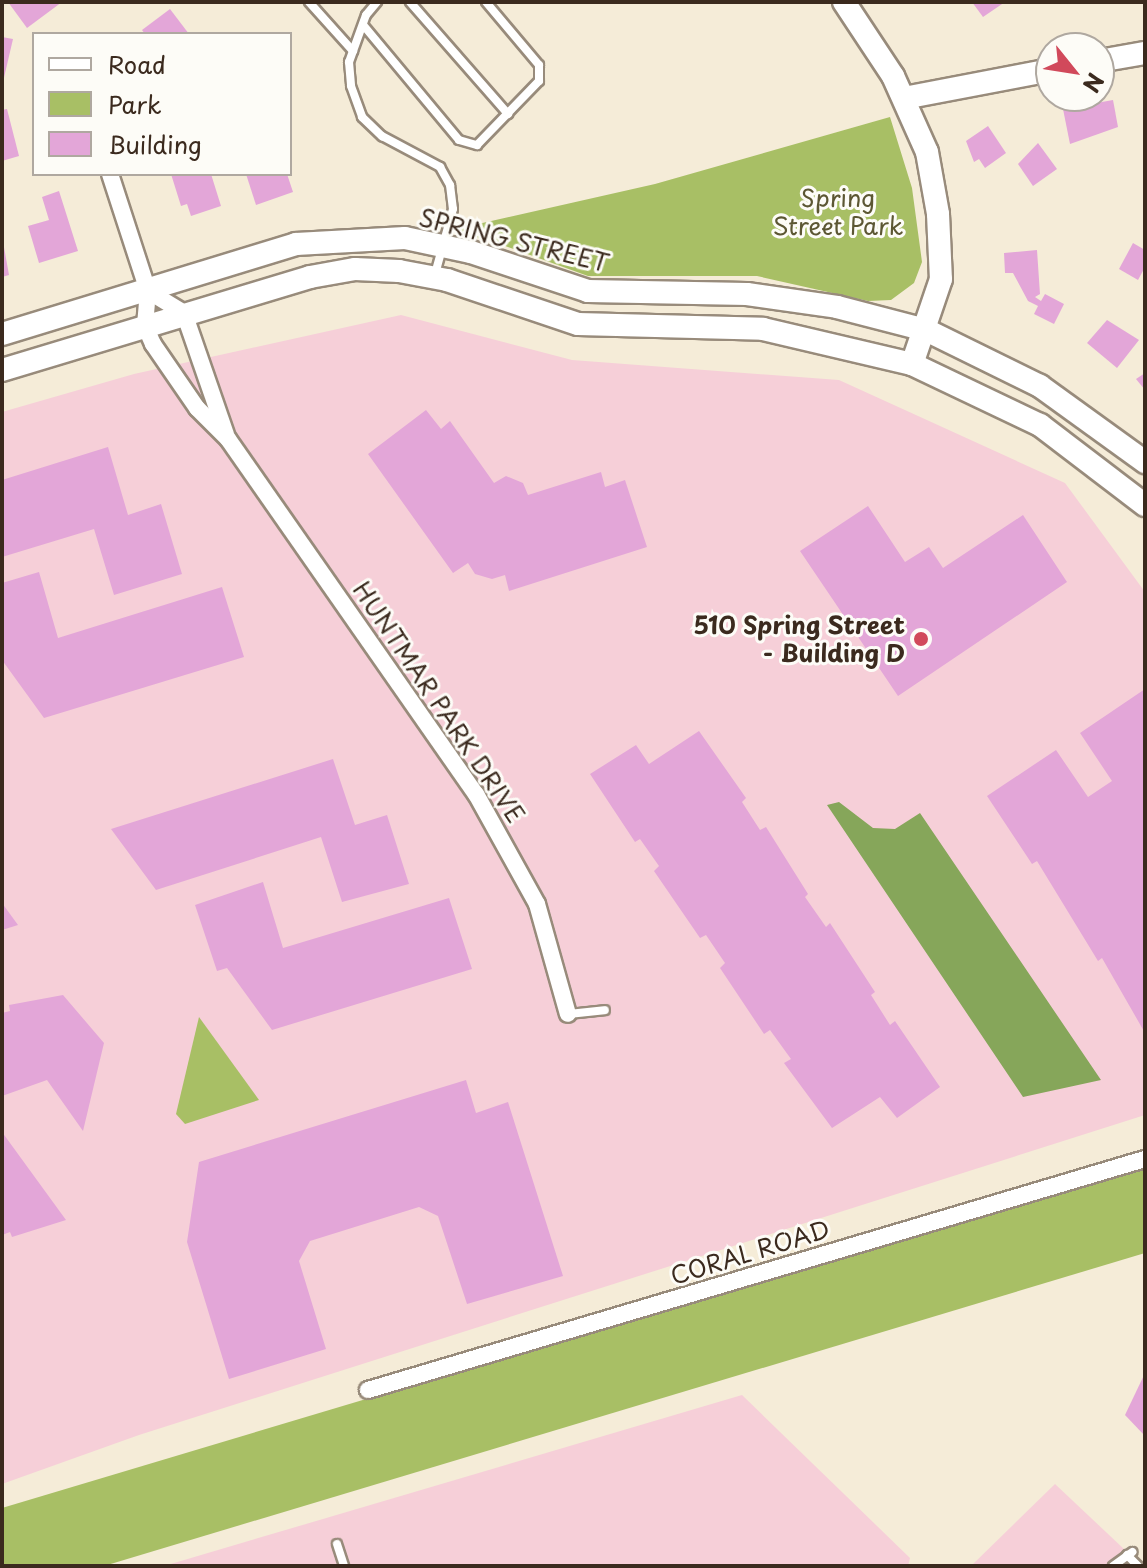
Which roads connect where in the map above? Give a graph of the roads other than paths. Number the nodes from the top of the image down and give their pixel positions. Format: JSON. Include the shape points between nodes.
{"nodes":[{"id":1,"x":309,"y":2,"type":"edge"},
{"id":2,"x":361,"y":2,"type":"edge"},
{"id":3,"x":377,"y":2,"type":"edge"},
{"id":4,"x":410,"y":2,"type":"edge"},
{"id":5,"x":486,"y":2,"type":"edge"},
{"id":6,"x":844,"y":2,"type":"edge"},
{"id":7,"x":368,"y":10,"type":"junction"},
{"id":8,"x":364,"y":26,"type":"junction"},
{"id":9,"x":353,"y":51,"type":"junction"},
{"id":10,"x":1145,"y":53,"type":"edge"},
{"id":11,"x":1115,"y":58,"type":"edge"},
{"id":12,"x":1035,"y":73,"type":"edge"},
{"id":13,"x":904,"y":98,"type":"junction"},
{"id":14,"x":508,"y":114,"type":"junction"},
{"id":15,"x":111,"y":176,"type":"edge"},
{"id":16,"x":443,"y":244,"type":"junction"},
{"id":17,"x":434,"y":278,"type":"junction"},
{"id":18,"x":148,"y":291,"type":"junction"},
{"id":19,"x":184,"y":313,"type":"junction"},
{"id":20,"x":145,"y":326,"type":"junction"},
{"id":21,"x":926,"y":330,"type":"junction"},
{"id":22,"x":2,"y":334,"type":"edge"},
{"id":23,"x":912,"y":364,"type":"junction"},
{"id":24,"x":2,"y":370,"type":"edge"},
{"id":25,"x":228,"y":439,"type":"junction"},
{"id":26,"x":1145,"y":462,"type":"edge"},
{"id":27,"x":1145,"y":505,"type":"edge"},
{"id":28,"x":605,"y":1010,"type":"dead end"},
{"id":29,"x":568,"y":1014,"type":"joint"},
{"id":30,"x":1145,"y":1159,"type":"edge"},
{"id":31,"x":368,"y":1390,"type":"dead end"},
{"id":32,"x":337,"y":1544,"type":"dead end"},
{"id":33,"x":344,"y":1566,"type":"edge"},
{"id":34,"x":1113,"y":1566,"type":"edge"},
{"id":35,"x":1138,"y":1566,"type":"edge"}],
"edges":[{"from":1,"to":9,"type":"lane"},
{"from":2,"to":7,"type":"lane"},
{"from":3,"to":7,"type":"lane"},
{"from":4,"to":14,"type":"lane"},
{"from":5,"to":14,"type":"lane","via":[[539,65],[539,81]]},
{"from":6,"to":13,"type":"main road"},
{"from":7,"to":8,"type":"lane"},
{"from":8,"to":9,"type":"lane"},
{"from":8,"to":14,"type":"lane","via":[[459,140],[477,145]]},
{"from":9,"to":16,"type":"lane","via":[[351,86],[362,117],[382,136],[440,167],[450,185],[453,209]]},
{"from":10,"to":11,"type":"main road"},
{"from":12,"to":13,"type":"main road"},
{"from":13,"to":21,"type":"main road","via":[[920,128],[938,214],[941,279]]},
{"from":15,"to":18,"type":"street"},
{"from":16,"to":17,"type":"lane"},
{"from":16,"to":18,"type":"main road","name":"SPRING STREET","via":[[370,237],[296,244]]},
{"from":16,"to":21,"type":"main road","name":"SPRING STREET","via":[[588,291],[759,295],[837,307]]},
{"from":17,"to":19,"type":"main road","via":[[355,269],[260,289]]},
{"from":17,"to":23,"type":"main road","via":[[578,324],[763,329]]},
{"from":18,"to":19,"type":"street"},
{"from":18,"to":20,"type":"street"},
{"from":18,"to":22,"type":"main road","name":"SPRING STREET"},
{"from":19,"to":20,"type":"main road"},
{"from":19,"to":25,"type":"street","name":"HUNTMAR PARK DRIVE"},
{"from":20,"to":24,"type":"main road"},
{"from":20,"to":25,"type":"street","name":"HUNTMAR PARK DRIVE","via":[[197,408]]},
{"from":21,"to":23,"type":"main road"},
{"from":21,"to":26,"type":"main road","name":"SPRING STREET","via":[[1040,386]]},
{"from":23,"to":27,"type":"main road","via":[[1040,425]]},
{"from":25,"to":29,"type":"street","name":"HUNTMAR PARK DRIVE","via":[[476,794],[519,866],[537,904]]},
{"from":28,"to":29,"type":"lane"},
{"from":30,"to":31,"type":"street","name":"CORAL ROAD"},
{"from":32,"to":33,"type":"lane"},
{"from":34,"to":35,"type":"lane","via":[[1130,1554]]}]}
